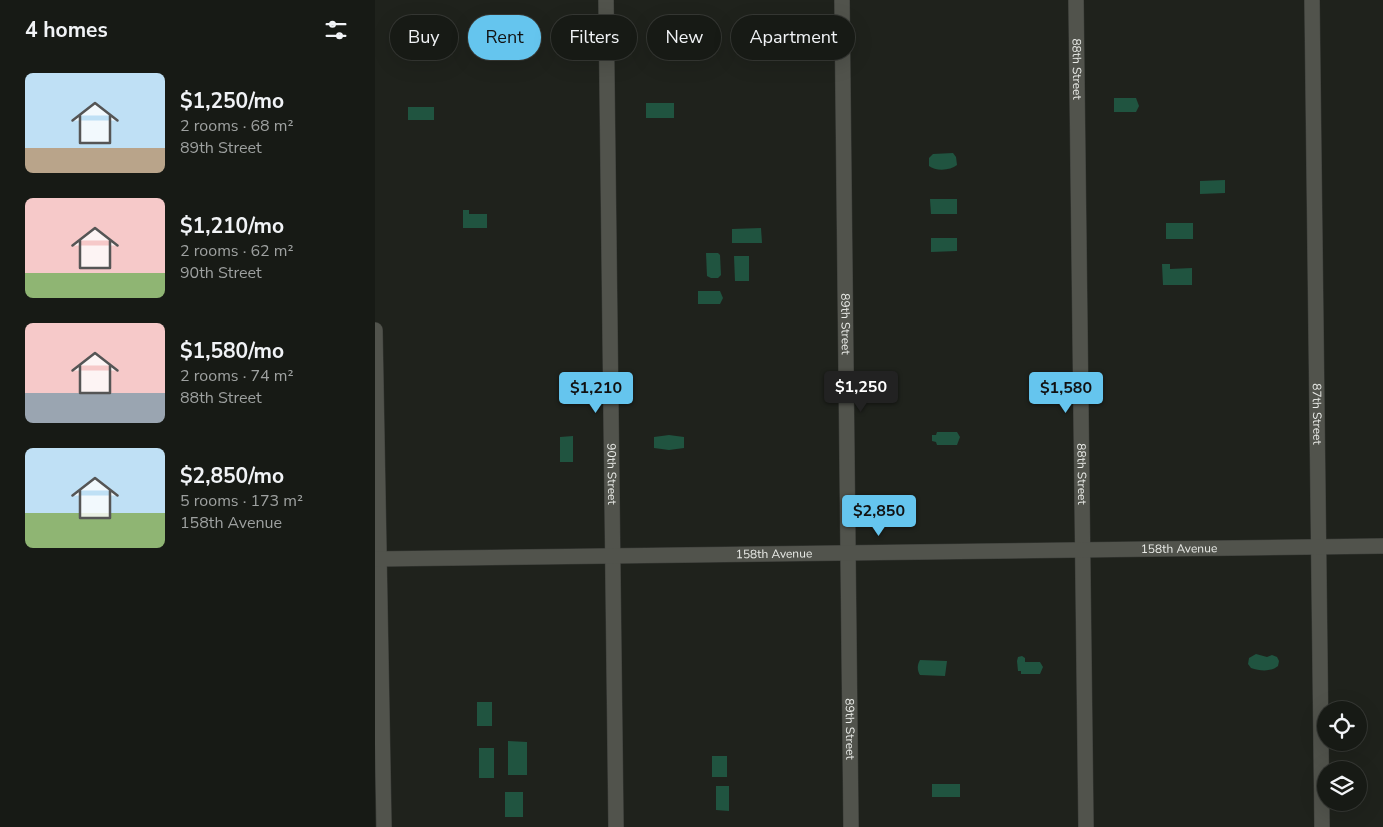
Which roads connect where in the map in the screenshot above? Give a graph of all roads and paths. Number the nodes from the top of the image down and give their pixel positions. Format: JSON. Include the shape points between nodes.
{"nodes":[{"id":1,"x":606,"y":0,"type":"edge"},
{"id":2,"x":842,"y":0,"type":"edge"},
{"id":3,"x":1076,"y":0,"type":"edge"},
{"id":4,"x":1312,"y":0,"type":"edge"},
{"id":5,"x":375,"y":330,"type":"edge"},
{"id":6,"x":1318,"y":546,"type":"junction"},
{"id":7,"x":1383,"y":546,"type":"edge"},
{"id":8,"x":1082,"y":550,"type":"junction"},
{"id":9,"x":847,"y":552,"type":"junction"},
{"id":10,"x":612,"y":555,"type":"junction"},
{"id":11,"x":376,"y":559,"type":"edge"},
{"id":12,"x":384,"y":827,"type":"edge"},
{"id":13,"x":616,"y":827,"type":"edge"},
{"id":14,"x":851,"y":827,"type":"edge"},
{"id":15,"x":1086,"y":827,"type":"edge"},
{"id":16,"x":1321,"y":827,"type":"edge"}],
"edges":[{"from":1,"to":10,"type":"street","name":"90th Street"},
{"from":2,"to":9,"type":"street","name":"89th Street"},
{"from":3,"to":8,"type":"street","name":"88th Street"},
{"from":4,"to":6,"type":"street","name":"87th Street"},
{"from":5,"to":11,"type":"street"},
{"from":6,"to":7,"type":"street","name":"158th Avenue"},
{"from":6,"to":8,"type":"street","name":"158th Avenue"},
{"from":6,"to":16,"type":"street","name":"87th Street"},
{"from":8,"to":9,"type":"street","name":"158th Avenue"},
{"from":8,"to":15,"type":"street","name":"88th Street"},
{"from":9,"to":10,"type":"street","name":"158th Avenue"},
{"from":9,"to":14,"type":"street","name":"89th Street"},
{"from":10,"to":11,"type":"street","name":"158th Avenue"},
{"from":10,"to":13,"type":"street","name":"90th Street"},
{"from":11,"to":12,"type":"street","via":[[381,603]]}]}
